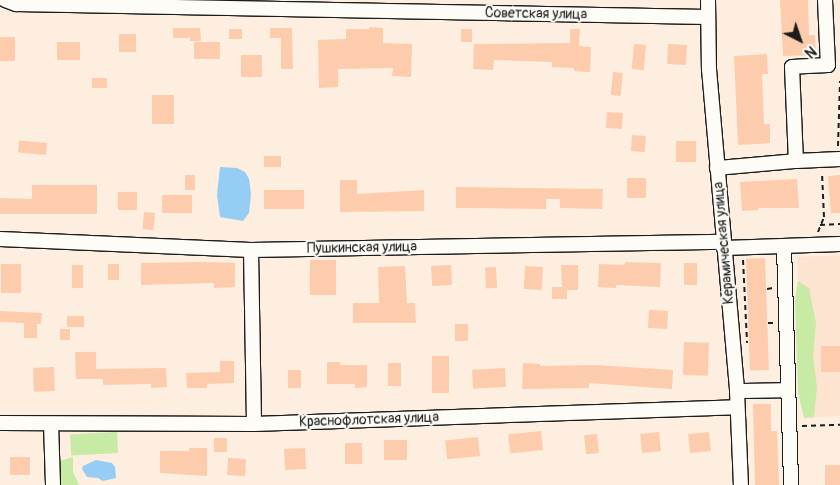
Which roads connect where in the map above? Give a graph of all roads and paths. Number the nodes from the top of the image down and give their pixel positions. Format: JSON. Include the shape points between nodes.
{"nodes":[{"id":1,"x":5,"y":0,"type":"edge"},
{"id":2,"x":708,"y":0,"type":"edge"},
{"id":3,"x":825,"y":0,"type":"edge"},
{"id":4,"x":708,"y":17,"type":"junction"},
{"id":5,"x":840,"y":81,"type":"edge"},
{"id":6,"x":822,"y":159,"type":"junction"},
{"id":7,"x":839,"y":159,"type":"edge"},
{"id":8,"x":796,"y":160,"type":"junction"},
{"id":9,"x":717,"y":168,"type":"junction"},
{"id":10,"x":840,"y":224,"type":"edge"},
{"id":11,"x":820,"y":225,"type":"junction"},
{"id":12,"x":0,"y":239,"type":"edge"},
{"id":13,"x":840,"y":244,"type":"edge"},
{"id":14,"x":724,"y":245,"type":"junction"},
{"id":15,"x":784,"y":246,"type":"junction"},
{"id":16,"x":813,"y":246,"type":"junction"},
{"id":17,"x":251,"y":250,"type":"junction"},
{"id":18,"x":788,"y":390,"type":"junction"},
{"id":19,"x":737,"y":391,"type":"junction"},
{"id":20,"x":737,"y":407,"type":"junction"},
{"id":21,"x":0,"y":423,"type":"edge"},
{"id":22,"x":51,"y":424,"type":"junction"},
{"id":23,"x":254,"y":424,"type":"junction"},
{"id":24,"x":840,"y":425,"type":"edge"},
{"id":25,"x":790,"y":426,"type":"junction"},
{"id":26,"x":53,"y":485,"type":"edge"},
{"id":27,"x":741,"y":485,"type":"edge"},
{"id":28,"x":792,"y":485,"type":"edge"}],
"edges":[{"from":1,"to":4,"type":"street","name":"Советская улица","via":[[16,4]]},
{"from":2,"to":4,"type":"street","name":"Керамическая улица"},
{"from":3,"to":8,"type":"street","via":[[828,65],[792,67]]},
{"from":4,"to":9,"type":"street","name":"Керамическая улица"},
{"from":5,"to":7,"type":"path"},
{"from":6,"to":7,"type":"street"},
{"from":6,"to":8,"type":"street"},
{"from":6,"to":11,"type":"path","via":[[824,217]]},
{"from":8,"to":9,"type":"street"},
{"from":9,"to":14,"type":"street","name":"Керамическая улица"},
{"from":10,"to":11,"type":"path"},
{"from":11,"to":16,"type":"path"},
{"from":12,"to":17,"type":"street","name":"Пушкинская улица"},
{"from":13,"to":16,"type":"street","name":"Пушкинская улица"},
{"from":14,"to":15,"type":"street","name":"Пушкинская улица"},
{"from":14,"to":17,"type":"street","name":"Пушкинская улица"},
{"from":14,"to":19,"type":"street","name":"Керамическая улица"},
{"from":15,"to":16,"type":"street","name":"Пушкинская улица"},
{"from":15,"to":18,"type":"street"},
{"from":17,"to":23,"type":"street"},
{"from":18,"to":19,"type":"street"},
{"from":18,"to":25,"type":"street"},
{"from":19,"to":20,"type":"street","name":"Керамическая улица"},
{"from":20,"to":23,"type":"street","name":"Краснофлотская улица"},
{"from":20,"to":27,"type":"street","name":"Керамическая улица"},
{"from":21,"to":22,"type":"street","name":"Краснофлотская улица"},
{"from":22,"to":23,"type":"street","name":"Краснофлотская улица"},
{"from":22,"to":26,"type":"street"},
{"from":24,"to":25,"type":"path"},
{"from":25,"to":28,"type":"street"}]}
